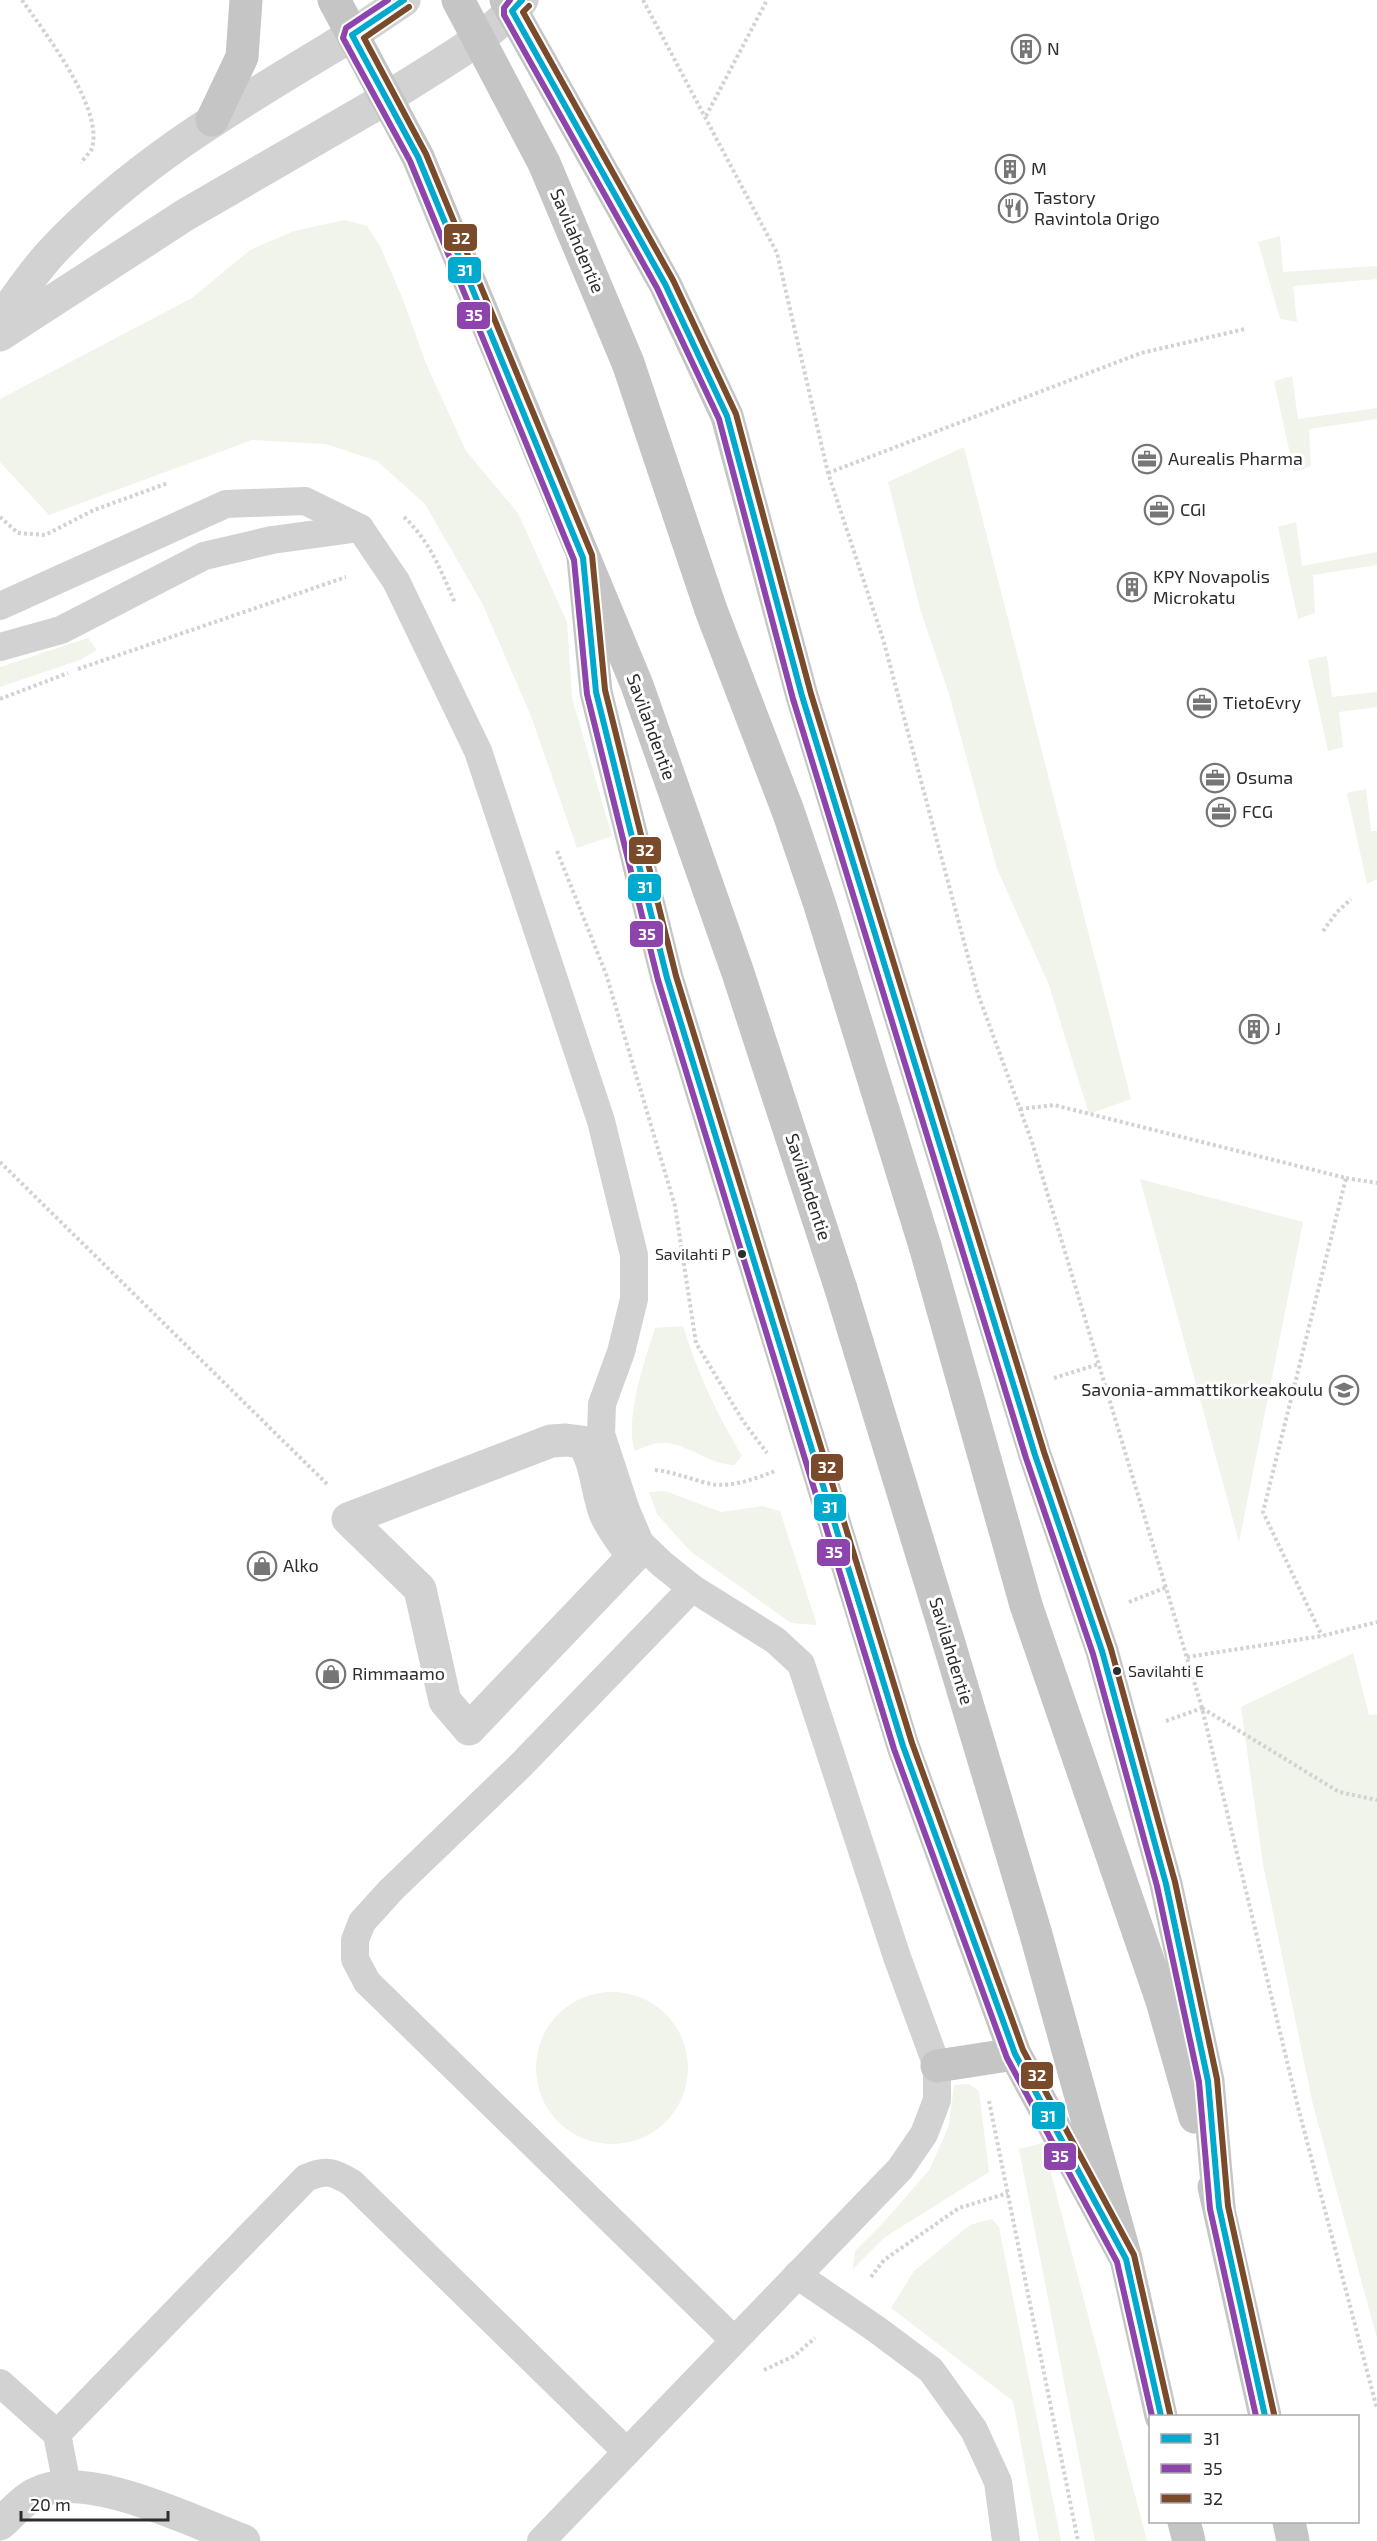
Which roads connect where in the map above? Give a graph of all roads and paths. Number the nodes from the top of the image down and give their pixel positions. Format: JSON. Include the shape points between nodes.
{"nodes":[{"id":1,"x":22,"y":0,"type":"edge"},
{"id":2,"x":246,"y":0,"type":"edge"},
{"id":3,"x":334,"y":0,"type":"edge"},
{"id":4,"x":404,"y":0,"type":"edge"},
{"id":5,"x":458,"y":0,"type":"edge"},
{"id":6,"x":644,"y":0,"type":"edge"},
{"id":7,"x":767,"y":0,"type":"edge"},
{"id":8,"x":513,"y":4,"type":"edge"},
{"id":9,"x":352,"y":35,"type":"junction"},
{"id":10,"x":476,"y":38,"type":"junction"},
{"id":11,"x":387,"y":98,"type":"junction"},
{"id":12,"x":706,"y":116,"type":"junction"},
{"id":13,"x":212,"y":120,"type":"junction"},
{"id":14,"x":79,"y":166,"type":"dead end"},
{"id":15,"x":0,"y":320,"type":"edge"},
{"id":16,"x":1245,"y":329,"type":"dead end"},
{"id":17,"x":0,"y":335,"type":"edge"},
{"id":18,"x":828,"y":473,"type":"junction"},
{"id":19,"x":360,"y":528,"type":"junction"},
{"id":20,"x":434,"y":553,"type":"dead end"},
{"id":21,"x":583,"y":558,"type":"junction"},
{"id":22,"x":384,"y":564,"type":"junction"},
{"id":23,"x":0,"y":606,"type":"edge"},
{"id":24,"x":0,"y":647,"type":"edge"},
{"id":25,"x":0,"y":699,"type":"edge"},
{"id":26,"x":555,"y":845,"type":"dead end"},
{"id":27,"x":1351,"y":899,"type":"dead end"},
{"id":28,"x":1323,"y":931,"type":"dead end"},
{"id":29,"x":1020,"y":1109,"type":"junction"},
{"id":30,"x":0,"y":1162,"type":"edge"},
{"id":31,"x":1346,"y":1178,"type":"junction"},
{"id":32,"x":1377,"y":1183,"type":"edge"},
{"id":33,"x":615,"y":1480,"type":"junction"},
{"id":34,"x":358,"y":1515,"type":"junction"},
{"id":35,"x":1167,"y":1587,"type":"junction"},
{"id":36,"x":692,"y":1588,"type":"junction"},
{"id":37,"x":1128,"y":1602,"type":"dead end"},
{"id":38,"x":1377,"y":1622,"type":"edge"},
{"id":39,"x":1322,"y":1636,"type":"junction"},
{"id":40,"x":1187,"y":1657,"type":"junction"},
{"id":41,"x":1202,"y":1708,"type":"junction"},
{"id":42,"x":1160,"y":1723,"type":"dead end"},
{"id":43,"x":1377,"y":1800,"type":"edge"},
{"id":44,"x":1015,"y":2054,"type":"junction"},
{"id":45,"x":937,"y":2066,"type":"junction"},
{"id":46,"x":991,"y":2109,"type":"dead end"},
{"id":47,"x":1008,"y":2193,"type":"junction"},
{"id":48,"x":1219,"y":2207,"type":"junction"},
{"id":49,"x":1126,"y":2259,"type":"junction"},
{"id":50,"x":797,"y":2275,"type":"junction"},
{"id":51,"x":844,"y":2308,"type":"junction"},
{"id":52,"x":734,"y":2340,"type":"junction"},
{"id":53,"x":759,"y":2372,"type":"dead end"},
{"id":54,"x":0,"y":2383,"type":"edge"},
{"id":55,"x":1377,"y":2409,"type":"edge"},
{"id":56,"x":1161,"y":2415,"type":"edge"},
{"id":57,"x":1265,"y":2415,"type":"edge"},
{"id":58,"x":57,"y":2434,"type":"junction"},
{"id":59,"x":627,"y":2452,"type":"junction"},
{"id":60,"x":66,"y":2485,"type":"junction"},
{"id":61,"x":1184,"y":2523,"type":"edge"},
{"id":62,"x":1289,"y":2523,"type":"edge"},
{"id":63,"x":0,"y":2524,"type":"edge"},
{"id":64,"x":244,"y":2541,"type":"edge"},
{"id":65,"x":542,"y":2541,"type":"edge"},
{"id":66,"x":1006,"y":2541,"type":"edge"},
{"id":67,"x":1078,"y":2541,"type":"edge"},
{"id":68,"x":1189,"y":2541,"type":"edge"},
{"id":69,"x":1293,"y":2541,"type":"edge"}],
"edges":[{"from":1,"to":14,"type":"path","via":[[82,91],[91,118],[92,147]]},
{"from":2,"to":13,"type":"main road","via":[[242,57]]},
{"from":3,"to":9,"type":"main road","name":"Savilahdentie"},
{"from":4,"to":9,"type":"street"},
{"from":5,"to":10,"type":"main road","name":"Savilahdentie"},
{"from":6,"to":12,"type":"path"},
{"from":7,"to":12,"type":"path"},
{"from":8,"to":10,"type":"street"},
{"from":8,"to":48,"type":"main road","via":[[665,284],[727,416],[802,696],[1035,1455],[1102,1651],[1166,1884],[1208,2081]]},
{"from":9,"to":11,"type":"main road","name":"Savilahdentie"},
{"from":9,"to":13,"type":"street"},
{"from":10,"to":11,"type":"street"},
{"from":10,"to":48,"type":"main road","name":"Savilahdentie","bridge":true,"via":[[544,163],[628,363],[711,610],[806,861],[925,1246],[1026,1605],[1162,2001]]},
{"from":11,"to":17,"type":"street","via":[[185,215]]},
{"from":11,"to":21,"type":"main road","name":"Savilahdentie","via":[[417,157]]},
{"from":12,"to":18,"type":"path","via":[[777,253]]},
{"from":13,"to":15,"type":"street","via":[[124,185],[50,255]]},
{"from":16,"to":18,"type":"path","via":[[1141,353]]},
{"from":18,"to":29,"type":"path","via":[[883,639],[978,994]]},
{"from":19,"to":22,"type":"lane"},
{"from":19,"to":23,"type":"lane","via":[[305,501],[226,504]]},
{"from":19,"to":24,"type":"lane","via":[[272,540],[204,556],[61,630]]},
{"from":20,"to":22,"type":"path"},
{"from":21,"to":44,"type":"main road","via":[[596,692],[667,978],[903,1746]]},
{"from":21,"to":49,"type":"main road","name":"Savilahdentie","bridge":true,"via":[[637,684],[738,973],[841,1288],[1035,1931]]},
{"from":22,"to":25,"type":"path"},
{"from":22,"to":33,"type":"lane","via":[[396,581],[478,751],[602,1122],[634,1255],[634,1299],[621,1352],[602,1404],[601,1434]]},
{"from":26,"to":33,"type":"path","via":[[606,974],[675,1206],[696,1343],[742,1421],[779,1469],[745,1483],[709,1484],[672,1472],[649,1470]]},
{"from":27,"to":28,"type":"path"},
{"from":29,"to":31,"type":"path","via":[[1054,1105]]},
{"from":29,"to":35,"type":"path"},
{"from":30,"to":34,"type":"path"},
{"from":31,"to":32,"type":"path"},
{"from":31,"to":39,"type":"path","via":[[1263,1512]]},
{"from":33,"to":36,"type":"lane","via":[[640,1543]]},
{"from":34,"to":34,"type":"street","via":[[348,1519],[420,1589],[445,1701],[470,1729],[633,1557],[606,1515],[592,1455],[582,1442],[551,1441]]},
{"from":35,"to":37,"type":"path"},
{"from":35,"to":40,"type":"path"},
{"from":36,"to":45,"type":"lane","via":[[775,1640],[801,1664]]},
{"from":36,"to":52,"type":"lane","via":[[520,1766],[376,1906],[362,1922],[355,1940],[356,1959],[367,1982]]},
{"from":38,"to":39,"type":"path"},
{"from":39,"to":40,"type":"path"},
{"from":40,"to":41,"type":"path"},
{"from":41,"to":42,"type":"path"},
{"from":41,"to":43,"type":"path","via":[[1339,1791]]},
{"from":41,"to":55,"type":"path","via":[[1298,2107]]},
{"from":44,"to":45,"type":"main road"},
{"from":44,"to":49,"type":"main road"},
{"from":45,"to":50,"type":"lane","via":[[937,2100],[924,2134],[900,2169]]},
{"from":46,"to":47,"type":"path"},
{"from":47,"to":51,"type":"path","via":[[959,2208],[917,2236],[884,2260]]},
{"from":47,"to":67,"type":"path"},
{"from":48,"to":57,"type":"main road","name":"Savilahdentie"},
{"from":49,"to":56,"type":"main road","name":"Savilahdentie"},
{"from":50,"to":51,"type":"lane"},
{"from":50,"to":52,"type":"lane"},
{"from":51,"to":53,"type":"path","via":[[794,2356]]},
{"from":51,"to":66,"type":"lane","via":[[931,2370],[974,2430],[998,2482]]},
{"from":52,"to":59,"type":"lane"},
{"from":54,"to":58,"type":"lane"},
{"from":58,"to":59,"type":"lane","via":[[306,2178],[322,2171],[336,2173],[352,2183]]},
{"from":58,"to":60,"type":"lane"},
{"from":59,"to":65,"type":"lane"},
{"from":60,"to":63,"type":"street","via":[[35,2494]]},
{"from":60,"to":64,"type":"street","via":[[92,2487],[128,2498]]},
{"from":61,"to":68,"type":"main road"},
{"from":62,"to":69,"type":"main road"}]}
